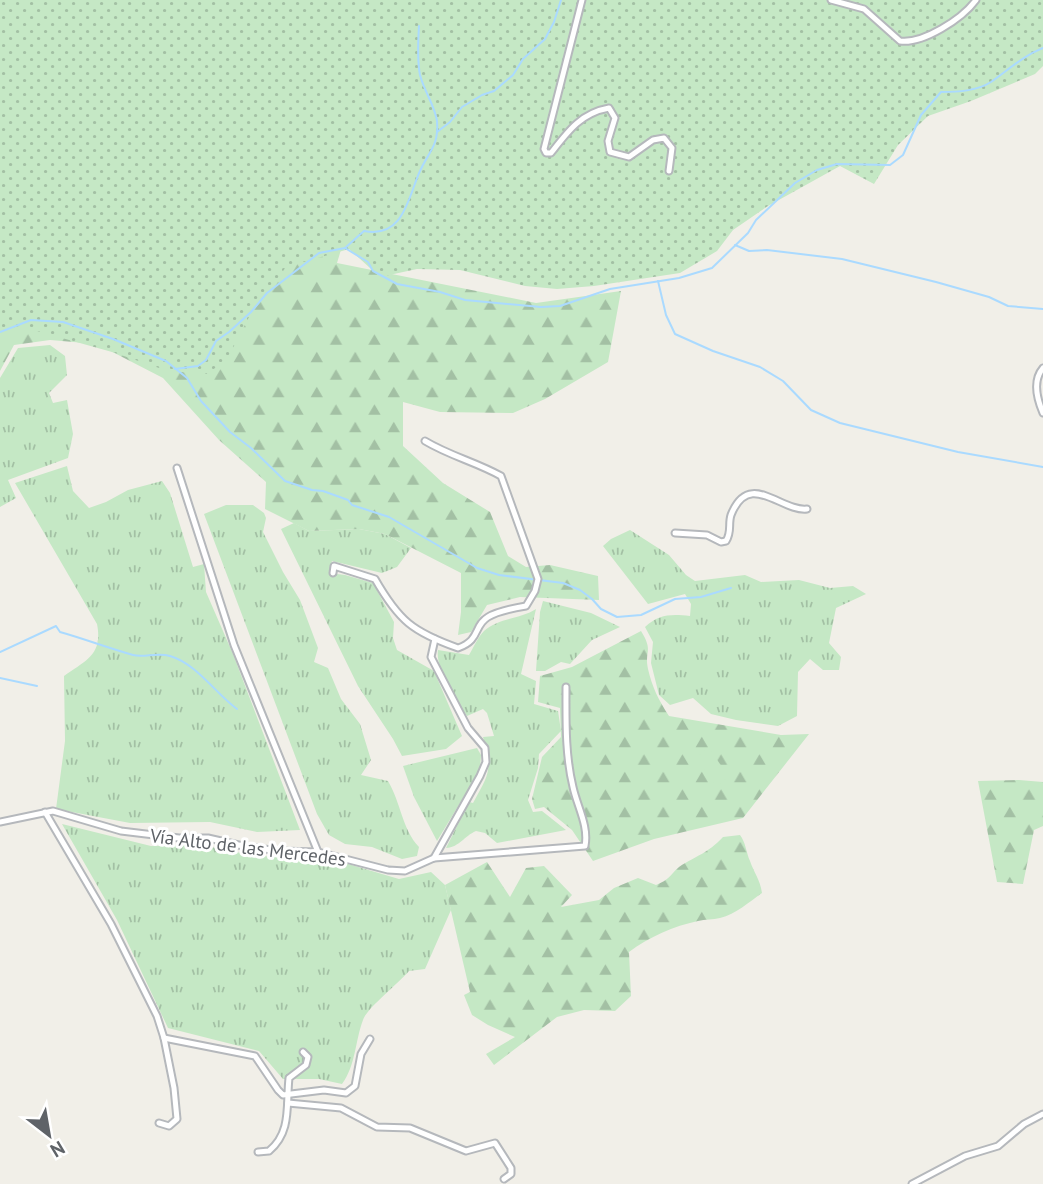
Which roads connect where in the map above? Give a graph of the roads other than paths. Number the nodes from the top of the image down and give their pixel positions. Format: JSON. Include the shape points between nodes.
{"nodes":[{"id":1,"x":582,"y":0,"type":"edge"},
{"id":2,"x":831,"y":0,"type":"edge"},
{"id":3,"x":976,"y":0,"type":"edge"},
{"id":4,"x":669,"y":171,"type":"dead end"},
{"id":5,"x":1043,"y":368,"type":"edge"},
{"id":6,"x":1043,"y":413,"type":"edge"},
{"id":7,"x":425,"y":441,"type":"dead end"},
{"id":8,"x":177,"y":468,"type":"dead end"},
{"id":9,"x":807,"y":509,"type":"dead end"},
{"id":10,"x":675,"y":533,"type":"dead end"},
{"id":11,"x":333,"y":573,"type":"dead end"},
{"id":12,"x":435,"y":639,"type":"junction"},
{"id":13,"x":566,"y":687,"type":"dead end"},
{"id":14,"x":45,"y":812,"type":"junction"},
{"id":15,"x":0,"y":822,"type":"edge"},
{"id":16,"x":318,"y":852,"type":"junction"},
{"id":17,"x":434,"y":858,"type":"junction"},
{"id":18,"x":164,"y":1038,"type":"junction"},
{"id":19,"x":370,"y":1039,"type":"dead end"},
{"id":20,"x":303,"y":1052,"type":"dead end"},
{"id":21,"x":288,"y":1096,"type":"junction"},
{"id":22,"x":288,"y":1103,"type":"junction"},
{"id":23,"x":1043,"y":1114,"type":"edge"},
{"id":24,"x":159,"y":1123,"type":"dead end"},
{"id":25,"x":258,"y":1152,"type":"dead end"},
{"id":26,"x":504,"y":1180,"type":"dead end"},
{"id":27,"x":912,"y":1184,"type":"edge"}],
"edges":[{"from":1,"to":4,"type":"street","via":[[546,153],[551,153],[575,122],[609,108],[615,118],[608,141],[610,152],[629,157],[663,138],[672,148]]},
{"from":2,"to":3,"type":"street","via":[[863,9],[900,41],[908,42],[935,32]]},
{"from":5,"to":6,"type":"street","via":[[1037,390]]},
{"from":7,"to":12,"type":"street","via":[[501,476],[538,579],[526,606],[487,617],[468,645],[458,648]]},
{"from":8,"to":16,"type":"street","via":[[234,645]]},
{"from":9,"to":10,"type":"street","via":[[755,493],[743,498],[731,516],[726,541]]},
{"from":11,"to":12,"type":"street","via":[[334,566],[376,579],[394,611]]},
{"from":12,"to":17,"type":"street","via":[[431,657],[486,754],[485,767]]},
{"from":13,"to":17,"type":"street","name":"Vía Alto de las Mercedes","via":[[566,737],[572,786],[587,834],[585,846]]},
{"from":14,"to":15,"type":"street","name":"Vía Alto de las Mercedes"},
{"from":14,"to":16,"type":"street","name":"Vía Alto de las Mercedes","via":[[121,831]]},
{"from":14,"to":18,"type":"street","via":[[111,924],[154,1008]]},
{"from":16,"to":17,"type":"street","name":"Vía Alto de las Mercedes","via":[[388,870],[405,870]]},
{"from":18,"to":21,"type":"street","via":[[255,1056],[278,1090]]},
{"from":18,"to":24,"type":"street","via":[[177,1119],[169,1126]]},
{"from":19,"to":21,"type":"street","via":[[350,1092],[324,1090]]},
{"from":20,"to":21,"type":"street","via":[[308,1062],[289,1078]]},
{"from":21,"to":22,"type":"street"},
{"from":22,"to":25,"type":"street","via":[[282,1138],[269,1152]]},
{"from":22,"to":26,"type":"street","via":[[341,1108],[377,1127],[410,1128],[466,1151],[495,1143],[511,1168]]},
{"from":23,"to":27,"type":"street","via":[[998,1146],[965,1156]]}]}
